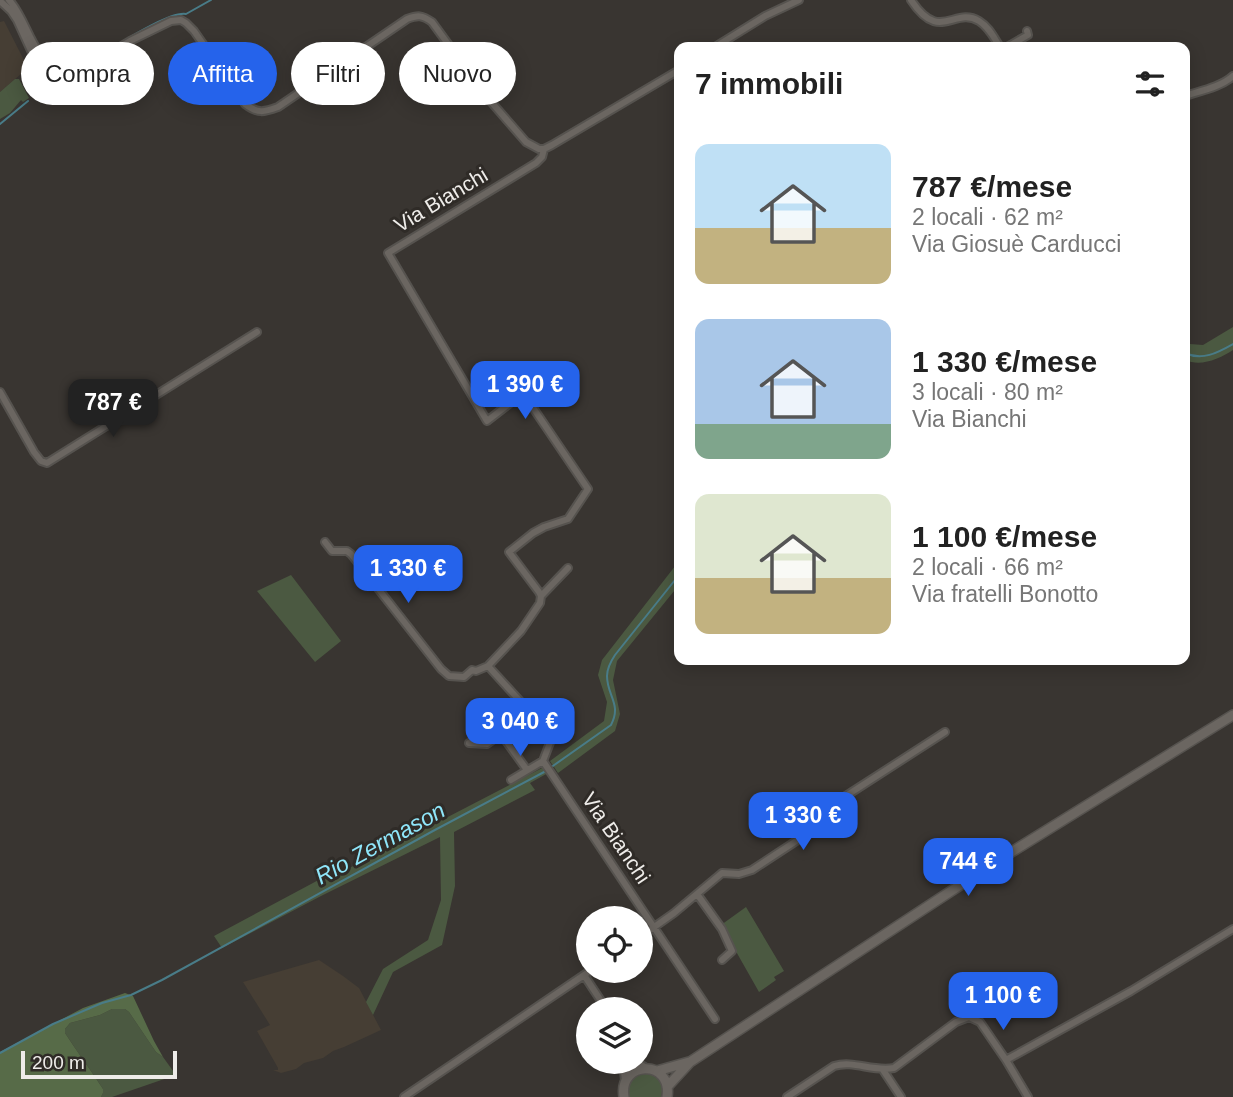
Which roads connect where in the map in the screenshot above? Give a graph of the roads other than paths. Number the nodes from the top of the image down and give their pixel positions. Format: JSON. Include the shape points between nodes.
{"nodes":[{"id":1,"x":9,"y":0,"type":"edge"},
{"id":2,"x":799,"y":0,"type":"edge"},
{"id":3,"x":911,"y":0,"type":"edge"},
{"id":4,"x":0,"y":1,"type":"edge"},
{"id":5,"x":1027,"y":31,"type":"dead end"},
{"id":6,"x":27,"y":42,"type":"edge"},
{"id":7,"x":33,"y":42,"type":"edge"},
{"id":8,"x":128,"y":42,"type":"edge"},
{"id":9,"x":723,"y":42,"type":"edge"},
{"id":10,"x":997,"y":42,"type":"edge"},
{"id":11,"x":1016,"y":42,"type":"edge"},
{"id":12,"x":674,"y":73,"type":"edge"},
{"id":13,"x":1233,"y":76,"type":"edge"},
{"id":14,"x":1190,"y":94,"type":"edge"},
{"id":15,"x":544,"y":149,"type":"junction"},
{"id":16,"x":257,"y":332,"type":"dead end"},
{"id":17,"x":0,"y":391,"type":"edge"},
{"id":18,"x":325,"y":542,"type":"dead end"},
{"id":19,"x":568,"y":568,"type":"dead end"},
{"id":20,"x":541,"y":596,"type":"junction"},
{"id":21,"x":488,"y":666,"type":"junction"},
{"id":22,"x":1233,"y":715,"type":"edge"},
{"id":23,"x":945,"y":732,"type":"dead end"},
{"id":24,"x":469,"y":743,"type":"dead end"},
{"id":25,"x":544,"y":763,"type":"junction"},
{"id":26,"x":527,"y":770,"type":"junction"},
{"id":27,"x":511,"y":780,"type":"dead end"},
{"id":28,"x":697,"y":894,"type":"junction"},
{"id":29,"x":655,"y":927,"type":"junction"},
{"id":30,"x":1233,"y":929,"type":"edge"},
{"id":31,"x":722,"y":960,"type":"dead end"},
{"id":32,"x":576,"y":980,"type":"edge"},
{"id":33,"x":715,"y":1019,"type":"dead end"},
{"id":34,"x":1006,"y":1060,"type":"junction"},
{"id":35,"x":690,"y":1062,"type":"junction"},
{"id":36,"x":653,"y":1070,"type":"edge"},
{"id":37,"x":883,"y":1070,"type":"junction"},
{"id":38,"x":657,"y":1071,"type":"junction"},
{"id":39,"x":624,"y":1074,"type":"edge"},
{"id":40,"x":631,"y":1074,"type":"edge"},
{"id":41,"x":625,"y":1081,"type":"junction"},
{"id":42,"x":667,"y":1092,"type":"edge"},
{"id":43,"x":621,"y":1095,"type":"edge"},
{"id":44,"x":404,"y":1097,"type":"edge"},
{"id":45,"x":787,"y":1097,"type":"edge"},
{"id":46,"x":901,"y":1097,"type":"edge"},
{"id":47,"x":1028,"y":1097,"type":"edge"}],
"edges":[{"from":1,"to":7,"type":"street"},
{"from":2,"to":9,"type":"street"},
{"from":3,"to":10,"type":"street","via":[[925,18],[938,23],[974,18]]},
{"from":4,"to":6,"type":"street","via":[[17,20]]},
{"from":5,"to":11,"type":"street","via":[[1028,35]]},
{"from":8,"to":15,"type":"street","via":[[181,20],[194,31],[245,104],[264,111],[278,107],[407,19],[423,16],[526,142]]},
{"from":12,"to":15,"type":"street"},
{"from":13,"to":14,"type":"street"},
{"from":15,"to":20,"type":"street","name":"Via Bianchi","via":[[536,163],[387,253],[487,421],[523,393],[588,489],[568,519],[533,533],[509,552]]},
{"from":16,"to":17,"type":"street","via":[[47,463],[34,452]]},
{"from":18,"to":21,"type":"street","via":[[332,551],[351,554],[449,676],[464,677]]},
{"from":19,"to":20,"type":"street"},
{"from":20,"to":21,"type":"street","via":[[521,631]]},
{"from":21,"to":25,"type":"street","via":[[551,735]]},
{"from":22,"to":35,"type":"main road","via":[[997,861]]},
{"from":23,"to":28,"type":"street","via":[[838,801],[816,828],[752,870],[722,873]]},
{"from":24,"to":26,"type":"street","via":[[487,744],[501,734]]},
{"from":25,"to":26,"type":"street"},
{"from":25,"to":29,"type":"street","name":"Via Bianchi"},
{"from":26,"to":27,"type":"street"},
{"from":28,"to":29,"type":"street"},
{"from":28,"to":31,"type":"street","via":[[732,951]]},
{"from":29,"to":33,"type":"street","name":"Via Bianchi"},
{"from":30,"to":34,"type":"street"},
{"from":32,"to":44,"type":"street"},
{"from":34,"to":37,"type":"street","via":[[979,1022],[969,1017],[894,1068]]},
{"from":34,"to":47,"type":"street"},
{"from":35,"to":38,"type":"main road"},
{"from":35,"to":42,"type":"main road"},
{"from":36,"to":38,"type":"main road"},
{"from":37,"to":45,"type":"street","via":[[834,1066]]},
{"from":37,"to":46,"type":"street"},
{"from":38,"to":42,"type":"main road"},
{"from":39,"to":41,"type":"street"},
{"from":40,"to":41,"type":"main road"},
{"from":41,"to":43,"type":"main road"}]}
